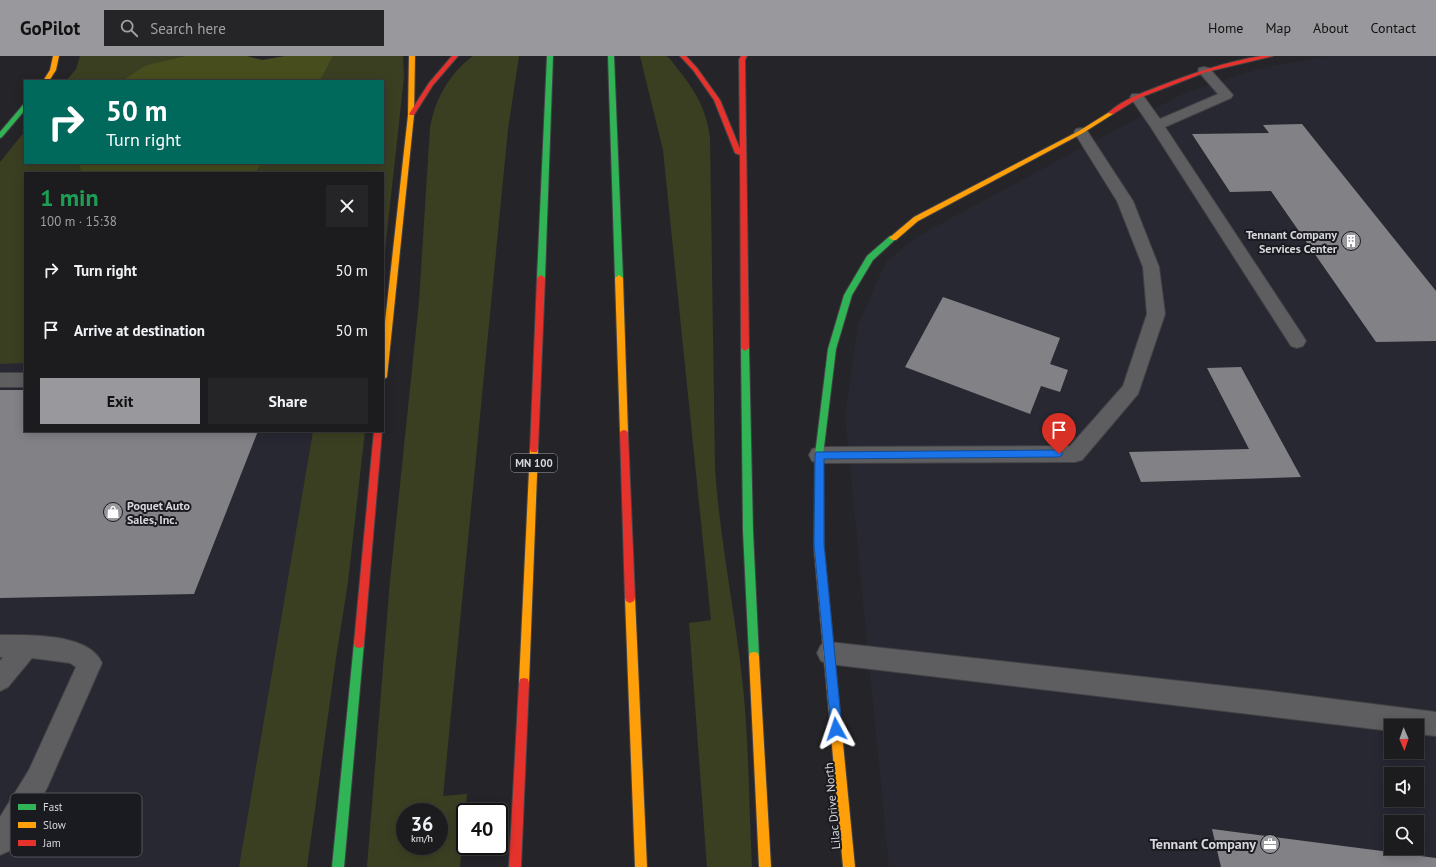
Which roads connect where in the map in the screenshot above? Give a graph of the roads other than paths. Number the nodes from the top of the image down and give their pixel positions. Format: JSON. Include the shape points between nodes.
{"nodes":[{"id":1,"x":56,"y":56,"type":"edge"},
{"id":2,"x":412,"y":56,"type":"edge"},
{"id":3,"x":455,"y":56,"type":"edge"},
{"id":4,"x":611,"y":56,"type":"edge"},
{"id":5,"x":683,"y":56,"type":"edge"},
{"id":6,"x":744,"y":56,"type":"edge"},
{"id":7,"x":1270,"y":56,"type":"edge"},
{"id":8,"x":550,"y":57,"type":"edge"},
{"id":9,"x":1204,"y":71,"type":"junction"},
{"id":10,"x":47,"y":80,"type":"edge"},
{"id":11,"x":1137,"y":97,"type":"junction"},
{"id":12,"x":24,"y":107,"type":"edge"},
{"id":13,"x":411,"y":115,"type":"junction"},
{"id":14,"x":1157,"y":125,"type":"junction"},
{"id":15,"x":1081,"y":132,"type":"junction"},
{"id":16,"x":0,"y":136,"type":"edge"},
{"id":17,"x":742,"y":164,"type":"junction"},
{"id":18,"x":1297,"y":341,"type":"dead end"},
{"id":19,"x":384,"y":368,"type":"edge"},
{"id":20,"x":0,"y":380,"type":"edge"},
{"id":21,"x":24,"y":380,"type":"edge"},
{"id":22,"x":378,"y":432,"type":"edge"},
{"id":23,"x":819,"y":455,"type":"junction"},
{"id":24,"x":0,"y":646,"type":"edge"},
{"id":25,"x":27,"y":646,"type":"junction"},
{"id":26,"x":829,"y":653,"type":"junction"},
{"id":27,"x":0,"y":678,"type":"edge"},
{"id":28,"x":1436,"y":724,"type":"edge"},
{"id":29,"x":30,"y":793,"type":"edge"},
{"id":30,"x":10,"y":825,"type":"edge"},
{"id":31,"x":0,"y":842,"type":"edge"},
{"id":32,"x":338,"y":867,"type":"edge"},
{"id":33,"x":515,"y":867,"type":"edge"},
{"id":34,"x":641,"y":867,"type":"edge"},
{"id":35,"x":765,"y":867,"type":"edge"},
{"id":36,"x":850,"y":867,"type":"edge"}],
"edges":[{"from":1,"to":10,"type":"main road","via":[[54,70]]},
{"from":2,"to":13,"type":"main road"},
{"from":3,"to":13,"type":"main road","via":[[428,86]]},
{"from":4,"to":34,"type":"main road"},
{"from":5,"to":17,"type":"main road","via":[[717,100]]},
{"from":6,"to":17,"type":"main road"},
{"from":7,"to":9,"type":"main road","name":"Lilac Drive North"},
{"from":8,"to":33,"type":"main road","number":"MN 100"},
{"from":9,"to":11,"type":"main road","name":"Lilac Drive North"},
{"from":9,"to":14,"type":"lane","via":[[1226,95]]},
{"from":11,"to":14,"type":"lane"},
{"from":11,"to":15,"type":"main road","name":"Lilac Drive North"},
{"from":12,"to":16,"type":"main road"},
{"from":13,"to":19,"type":"main road"},
{"from":14,"to":18,"type":"lane"},
{"from":15,"to":23,"type":"main road","name":"Lilac Drive North","via":[[916,218],[870,258],[848,295],[832,349]]},
{"from":15,"to":23,"type":"lane","via":[[1125,201],[1151,267],[1156,314],[1131,389],[1075,454]]},
{"from":17,"to":35,"type":"main road","via":[[748,532]]},
{"from":20,"to":21,"type":"lane"},
{"from":22,"to":32,"type":"main road"},
{"from":23,"to":26,"type":"main road","name":"Lilac Drive North","via":[[819,544]]},
{"from":24,"to":25,"type":"lane"},
{"from":25,"to":27,"type":"lane"},
{"from":25,"to":29,"type":"lane","via":[[74,652],[90,663]]},
{"from":26,"to":28,"type":"lane"},
{"from":26,"to":36,"type":"main road","name":"Lilac Drive North"},
{"from":30,"to":31,"type":"lane"}]}
